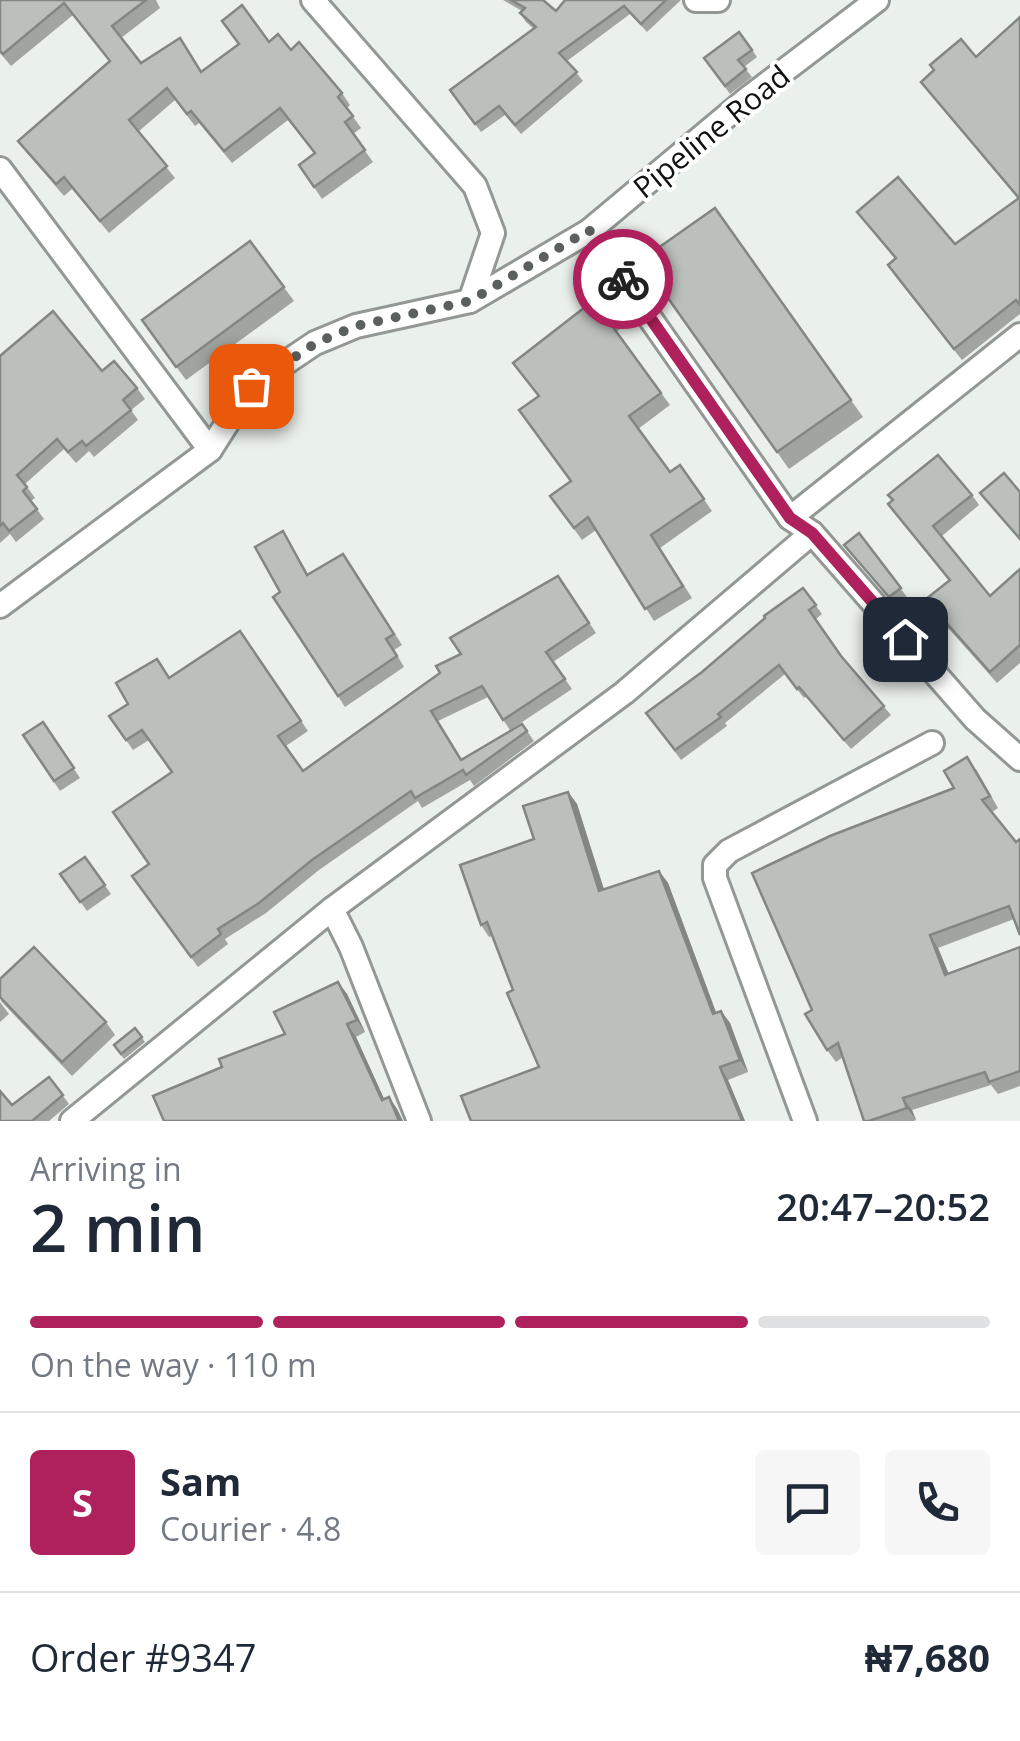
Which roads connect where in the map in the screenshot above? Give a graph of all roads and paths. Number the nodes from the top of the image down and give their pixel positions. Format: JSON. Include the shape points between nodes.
{"nodes":[{"id":1,"x":313,"y":0,"type":"edge"},
{"id":2,"x":696,"y":0,"type":"edge"},
{"id":3,"x":718,"y":0,"type":"edge"},
{"id":4,"x":877,"y":0,"type":"edge"},
{"id":5,"x":0,"y":169,"type":"edge"},
{"id":6,"x":589,"y":230,"type":"junction"},
{"id":7,"x":470,"y":301,"type":"junction"},
{"id":8,"x":1020,"y":335,"type":"edge"},
{"id":9,"x":210,"y":450,"type":"junction"},
{"id":10,"x":790,"y":518,"type":"junction"},
{"id":11,"x":812,"y":533,"type":"junction"},
{"id":12,"x":0,"y":606,"type":"edge"},
{"id":13,"x":932,"y":743,"type":"dead end"},
{"id":14,"x":1020,"y":759,"type":"edge"},
{"id":15,"x":332,"y":908,"type":"junction"},
{"id":16,"x":72,"y":1121,"type":"edge"},
{"id":17,"x":419,"y":1121,"type":"edge"},
{"id":18,"x":805,"y":1121,"type":"edge"}],
"edges":[{"from":1,"to":7,"type":"street","via":[[476,186],[493,232]]},
{"from":2,"to":3,"type":"street"},
{"from":4,"to":6,"type":"street","name":"Pipeline Road"},
{"from":5,"to":9,"type":"street"},
{"from":6,"to":7,"type":"street","name":"Pipeline Road"},
{"from":6,"to":10,"type":"street"},
{"from":7,"to":9,"type":"street","name":"Pipeline Road","via":[[356,326],[316,343],[251,386]]},
{"from":8,"to":10,"type":"street"},
{"from":9,"to":12,"type":"street","name":"Pipeline Road"},
{"from":10,"to":11,"type":"street"},
{"from":11,"to":14,"type":"street","via":[[975,719]]},
{"from":11,"to":15,"type":"street","via":[[624,693]]},
{"from":13,"to":18,"type":"street","via":[[729,851],[715,866]]},
{"from":15,"to":16,"type":"street"},
{"from":15,"to":17,"type":"street"}]}
